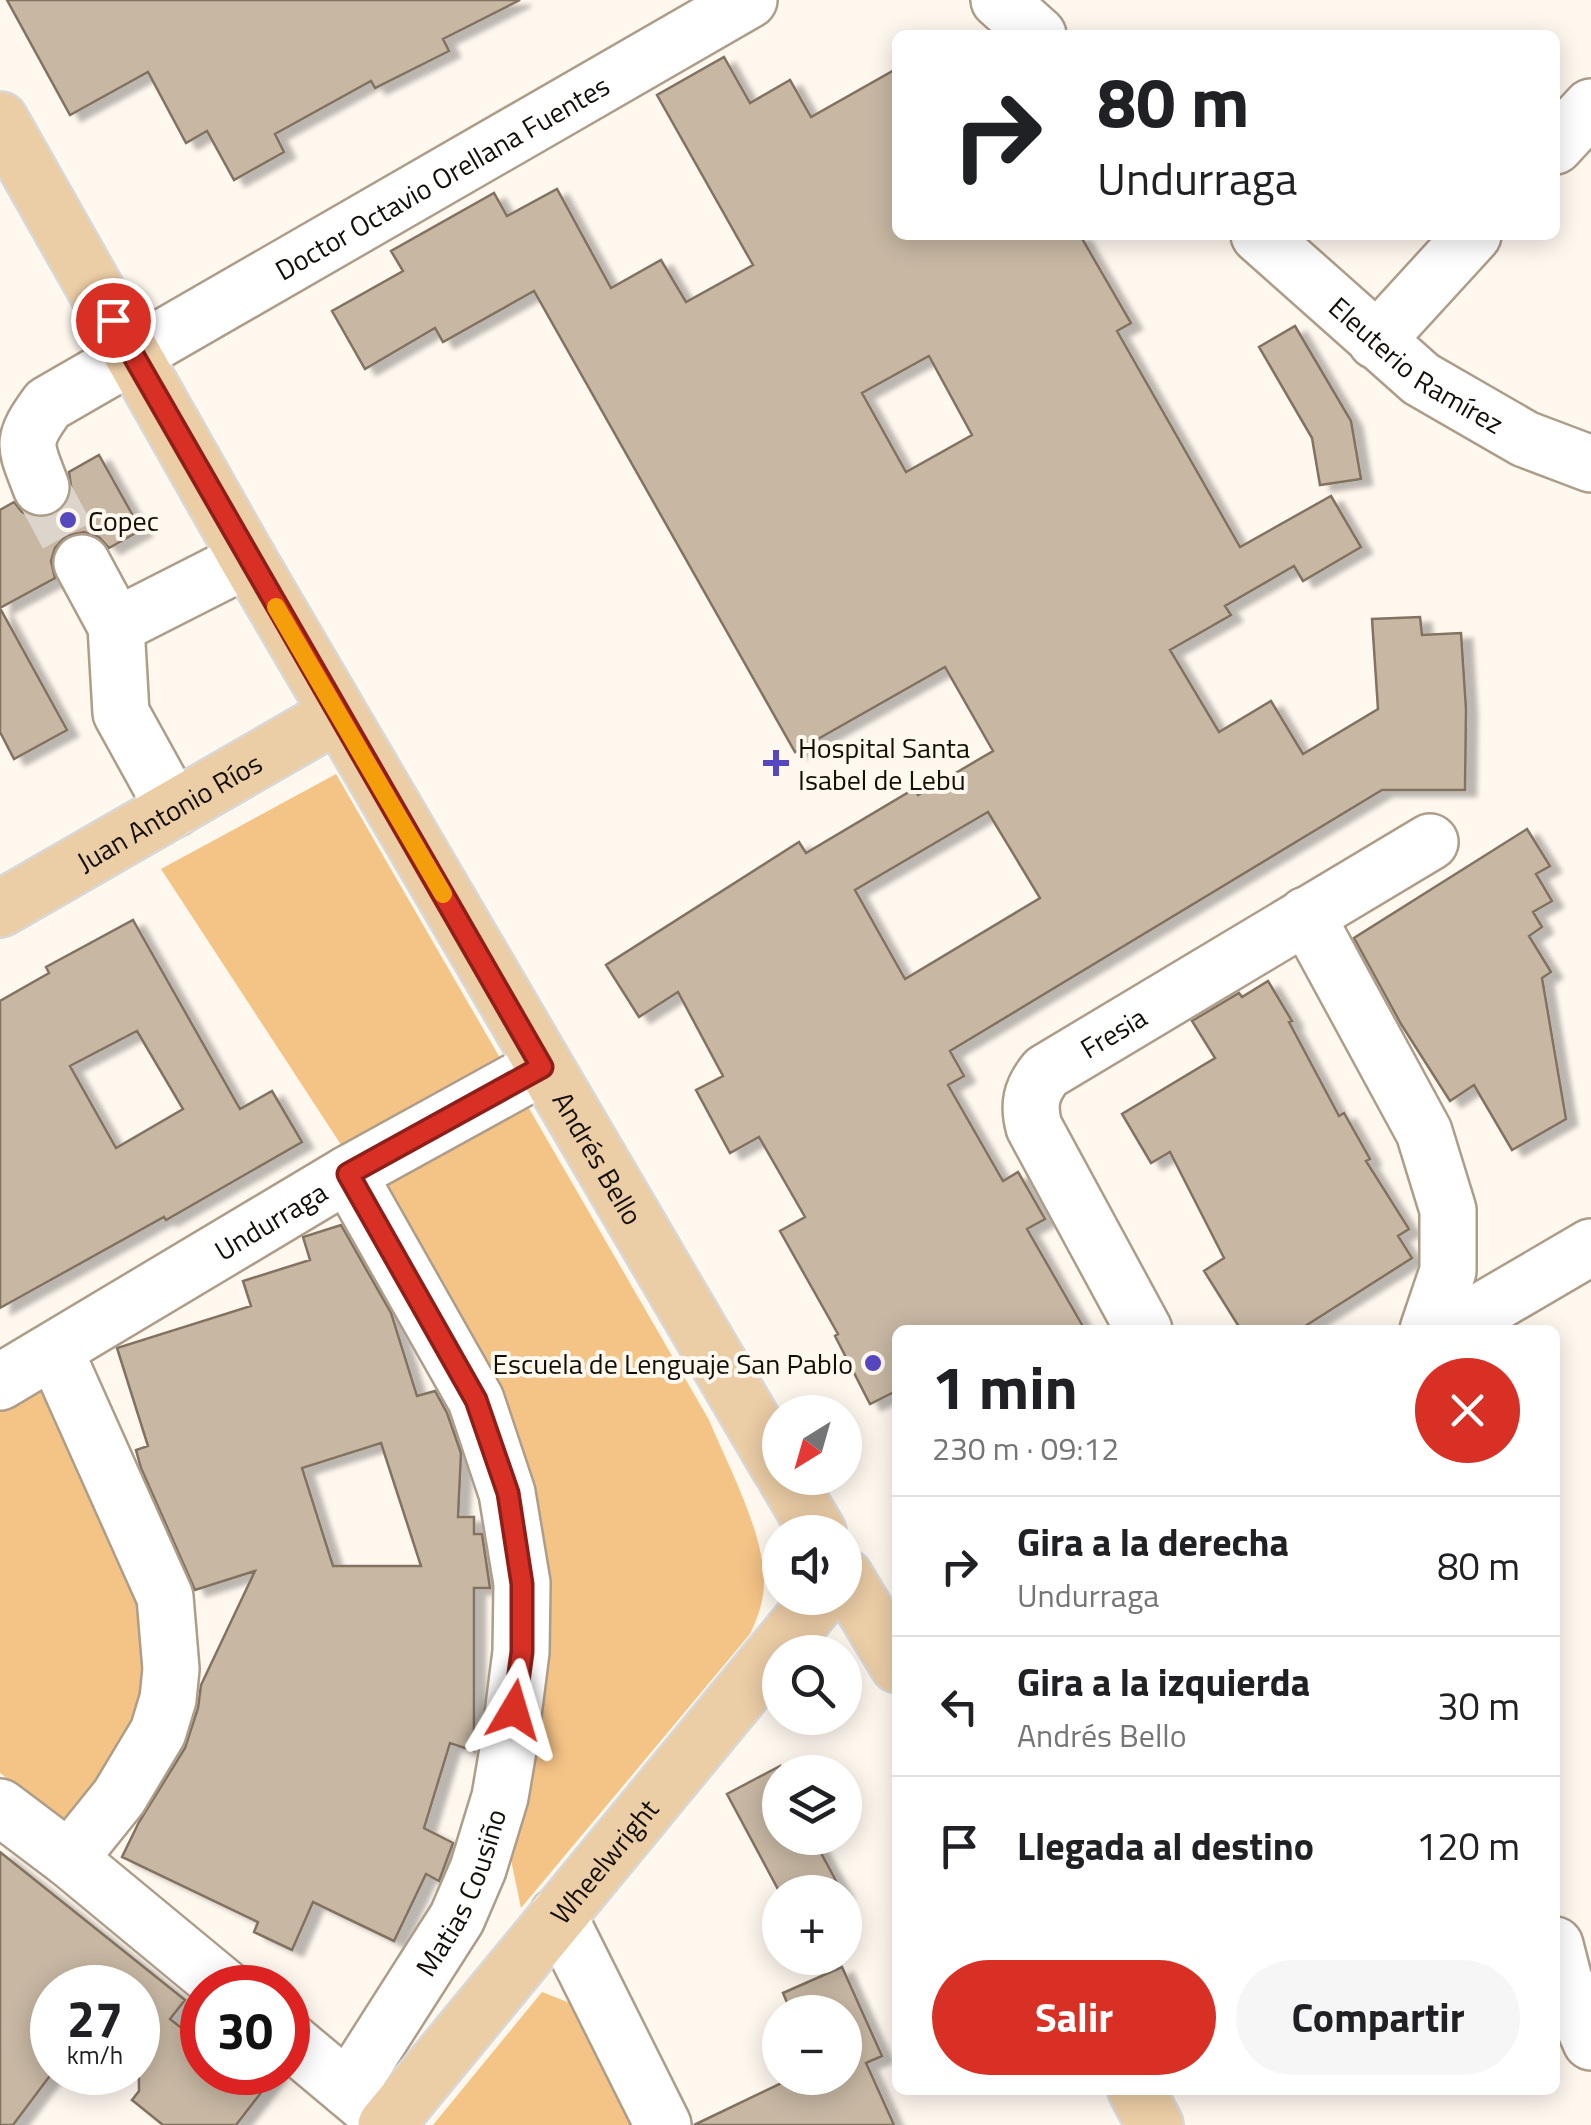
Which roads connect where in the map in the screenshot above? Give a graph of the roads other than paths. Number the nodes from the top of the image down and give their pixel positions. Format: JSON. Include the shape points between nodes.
{"nodes":[{"id":1,"x":749,"y":0,"type":"edge"},
{"id":2,"x":999,"y":0,"type":"edge"},
{"id":3,"x":1032,"y":30,"type":"edge"},
{"id":4,"x":1591,"y":107,"type":"edge"},
{"id":5,"x":0,"y":120,"type":"edge"},
{"id":6,"x":1560,"y":141,"type":"edge"},
{"id":7,"x":1265,"y":240,"type":"edge"},
{"id":8,"x":1468,"y":240,"type":"edge"},
{"id":9,"x":1376,"y":341,"type":"junction"},
{"id":10,"x":132,"y":354,"type":"junction"},
{"id":11,"x":1591,"y":464,"type":"edge"},
{"id":12,"x":41,"y":487,"type":"tunnel mouth"},
{"id":13,"x":248,"y":559,"type":"junction"},
{"id":14,"x":82,"y":563,"type":"tunnel mouth"},
{"id":15,"x":116,"y":626,"type":"junction"},
{"id":16,"x":338,"y":714,"type":"junction"},
{"id":17,"x":174,"y":808,"type":"junction"},
{"id":18,"x":1430,"y":842,"type":"dead end"},
{"id":19,"x":0,"y":910,"type":"edge"},
{"id":20,"x":1306,"y":915,"type":"junction"},
{"id":21,"x":542,"y":1067,"type":"junction"},
{"id":22,"x":348,"y":1174,"type":"junction"},
{"id":23,"x":1591,"y":1247,"type":"edge"},
{"id":24,"x":1141,"y":1325,"type":"edge"},
{"id":25,"x":1430,"y":1325,"type":"edge"},
{"id":26,"x":1458,"y":1325,"type":"edge"},
{"id":27,"x":55,"y":1350,"type":"junction"},
{"id":28,"x":0,"y":1382,"type":"edge"},
{"id":29,"x":762,"y":1438,"type":"edge"},
{"id":30,"x":862,"y":1606,"type":"edge"},
{"id":31,"x":806,"y":1615,"type":"edge"},
{"id":32,"x":892,"y":1654,"type":"edge"},
{"id":33,"x":0,"y":1807,"type":"edge"},
{"id":34,"x":70,"y":1859,"type":"junction"},
{"id":35,"x":558,"y":1915,"type":"junction"},
{"id":36,"x":1560,"y":1964,"type":"edge"},
{"id":37,"x":197,"y":1965,"type":"edge"},
{"id":38,"x":1591,"y":2042,"type":"edge"},
{"id":39,"x":310,"y":2058,"type":"edge"},
{"id":40,"x":1139,"y":2095,"type":"edge"},
{"id":41,"x":374,"y":2112,"type":"edge"},
{"id":42,"x":663,"y":2125,"type":"edge"},
{"id":43,"x":1155,"y":2125,"type":"edge"}],
"edges":[{"from":1,"to":10,"type":"street","name":"Doctor Octavio Orellana Fuentes"},
{"from":2,"to":3,"type":"street"},
{"from":4,"to":6,"type":"street"},
{"from":5,"to":10,"type":"main road","name":"Andrés Bello"},
{"from":7,"to":9,"type":"street","name":"Eleuterio Ramírez"},
{"from":8,"to":9,"type":"street"},
{"from":9,"to":11,"type":"street","name":"Eleuterio Ramírez","via":[[1472,410]]},
{"from":10,"to":12,"type":"street","name":"Doctor Octavio Orellana Fuentes","via":[[48,404],[32,426],[26,448]]},
{"from":10,"to":13,"type":"main road","name":"Andrés Bello"},
{"from":13,"to":15,"type":"street"},
{"from":13,"to":16,"type":"main road","name":"Andrés Bello"},
{"from":14,"to":15,"type":"street"},
{"from":15,"to":17,"type":"street","via":[[120,712]]},
{"from":16,"to":17,"type":"main road","name":"Juan Antonio Ríos"},
{"from":16,"to":21,"type":"main road","name":"Andrés Bello"},
{"from":17,"to":19,"type":"main road","name":"Juan Antonio Ríos"},
{"from":18,"to":20,"type":"street","name":"Fresia"},
{"from":20,"to":24,"type":"street","name":"Fresia","via":[[1046,1072],[1032,1094],[1034,1127]]},
{"from":20,"to":25,"type":"street","via":[[1424,1132],[1448,1210],[1448,1271]]},
{"from":21,"to":22,"type":"street","name":"Undurraga"},
{"from":21,"to":29,"type":"main road","name":"Andrés Bello"},
{"from":22,"to":27,"type":"street","name":"Undurraga"},
{"from":22,"to":41,"type":"street","name":"Matias Cousiño","via":[[476,1400],[508,1493],[522,1584],[522,1652],[500,1797],[478,1869]]},
{"from":23,"to":26,"type":"street"},
{"from":27,"to":28,"type":"street","name":"Undurraga"},
{"from":27,"to":34,"type":"street","via":[[165,1597],[171,1669],[158,1732]]},
{"from":30,"to":32,"type":"main road"},
{"from":31,"to":35,"type":"main road","name":"Wheelwright"},
{"from":33,"to":34,"type":"street"},
{"from":34,"to":37,"type":"street"},
{"from":35,"to":41,"type":"main road","name":"Wheelwright"},
{"from":35,"to":42,"type":"street"},
{"from":36,"to":38,"type":"street"},
{"from":39,"to":41,"type":"street"},
{"from":40,"to":43,"type":"main road"}]}
